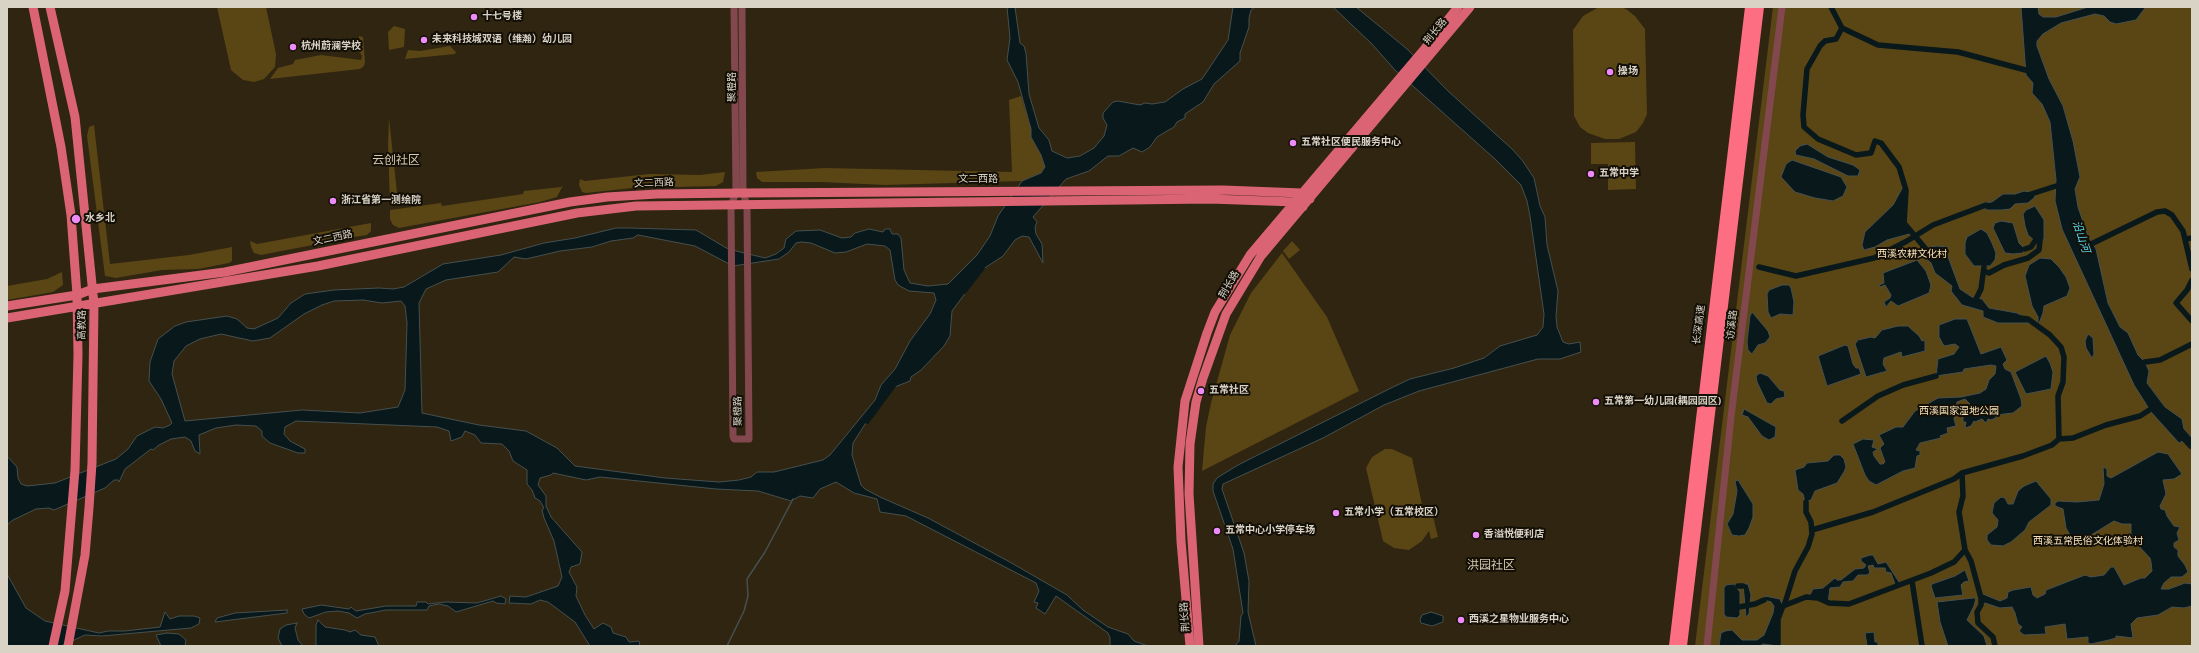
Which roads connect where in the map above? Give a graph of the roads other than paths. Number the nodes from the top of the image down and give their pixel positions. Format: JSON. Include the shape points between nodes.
{"nodes":[{"id":1,"x":33,"y":7,"type":"edge"},
{"id":2,"x":50,"y":7,"type":"edge"},
{"id":3,"x":734,"y":7,"type":"edge"},
{"id":4,"x":742,"y":7,"type":"edge"},
{"id":5,"x":1458,"y":7,"type":"edge"},
{"id":6,"x":1470,"y":7,"type":"edge"},
{"id":7,"x":1750,"y":7,"type":"edge"},
{"id":8,"x":1758,"y":7,"type":"edge"},
{"id":9,"x":1782,"y":7,"type":"edge"},
{"id":10,"x":1425,"y":55,"type":"junction"},
{"id":11,"x":740,"y":193,"type":"junction"},
{"id":12,"x":1306,"y":196,"type":"junction"},
{"id":13,"x":1299,"y":204,"type":"junction"},
{"id":14,"x":731,"y":205,"type":"junction"},
{"id":15,"x":746,"y":205,"type":"junction"},
{"id":16,"x":93,"y":289,"type":"junction"},
{"id":17,"x":76,"y":295,"type":"junction"},
{"id":18,"x":94,"y":304,"type":"junction"},
{"id":19,"x":7,"y":306,"type":"edge"},
{"id":20,"x":76,"y":308,"type":"junction"},
{"id":21,"x":7,"y":318,"type":"edge"},
{"id":22,"x":53,"y":646,"type":"edge"},
{"id":23,"x":68,"y":646,"type":"edge"},
{"id":24,"x":1190,"y":646,"type":"edge"},
{"id":25,"x":1199,"y":646,"type":"edge"},
{"id":26,"x":1674,"y":646,"type":"edge"},
{"id":27,"x":1682,"y":646,"type":"edge"},
{"id":28,"x":1707,"y":646,"type":"edge"}],
"edges":[{"from":1,"to":17,"type":"main road","name":"高教路","via":[[61,148],[71,215]]},
{"from":2,"to":16,"type":"main road","name":"高教路","via":[[75,117]]},
{"from":3,"to":11,"type":"street","name":"聚橙路"},
{"from":4,"to":11,"type":"street","name":"聚橙路"},
{"from":5,"to":10,"type":"main road","name":"荆长路"},
{"from":6,"to":10,"type":"main road","name":"荆长路"},
{"from":7,"to":26,"type":"highway","name":"长深高速"},
{"from":8,"to":27,"type":"highway","name":"长深高速"},
{"from":9,"to":28,"type":"street","name":"访溪路"},
{"from":10,"to":12,"type":"main road","name":"荆长路"},
{"from":11,"to":12,"type":"main road","name":"文二西路","via":[[1223,190]]},
{"from":11,"to":14,"type":"street","name":"聚橙路"},
{"from":11,"to":15,"type":"street","name":"聚橙路"},
{"from":11,"to":16,"type":"main road","name":"文二西路","via":[[657,194],[570,202],[225,272]]},
{"from":12,"to":13,"type":"main road","name":"荆长路"},
{"from":13,"to":15,"type":"main road","via":[[1210,199]]},
{"from":13,"to":24,"type":"main road","name":"荆长路","via":[[1250,255],[1222,300],[1207,333],[1185,401],[1178,493]]},
{"from":13,"to":25,"type":"main road","name":"荆长路","via":[[1261,256],[1226,314],[1196,402],[1190,444],[1189,494]]},
{"from":14,"to":15,"type":"main road"},
{"from":14,"to":15,"type":"street","name":"聚橙路","via":[[733,436],[734,439],[749,439]]},
{"from":14,"to":18,"type":"main road","via":[[636,206],[578,213],[318,266]]},
{"from":16,"to":17,"type":"main road","name":"文二西路"},
{"from":16,"to":18,"type":"main road","name":"高教路"},
{"from":17,"to":19,"type":"main road","name":"文二西路"},
{"from":17,"to":20,"type":"main road","name":"高教路"},
{"from":18,"to":20,"type":"main road"},
{"from":18,"to":23,"type":"main road","name":"高教路","via":[[89,508],[85,555]]},
{"from":20,"to":21,"type":"main road"},
{"from":20,"to":22,"type":"main road","name":"高教路","via":[[78,355],[72,515],[65,591]]}]}
